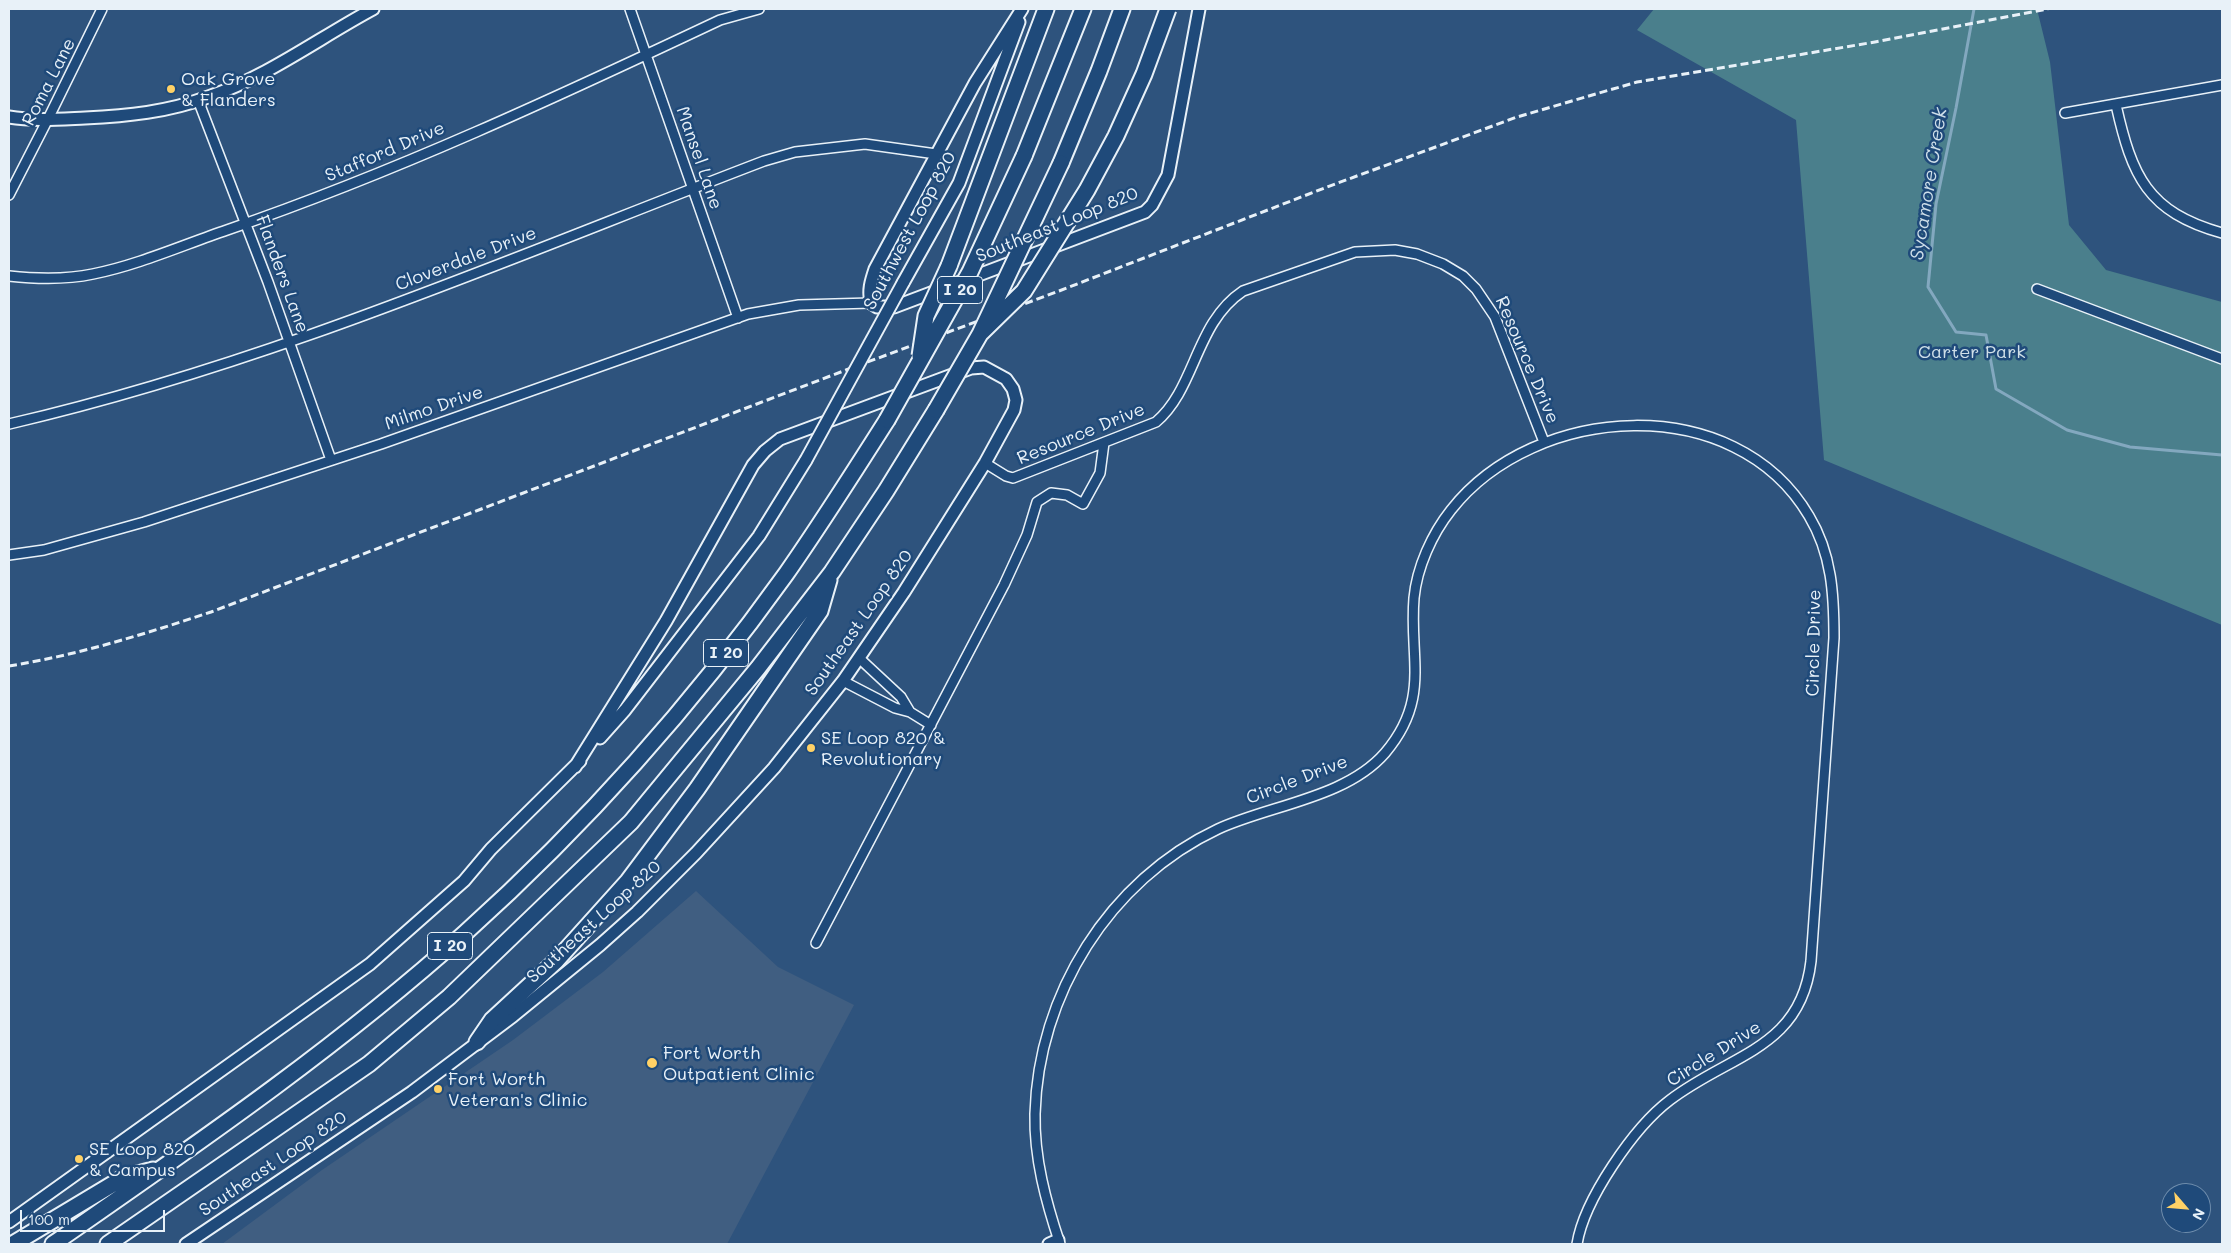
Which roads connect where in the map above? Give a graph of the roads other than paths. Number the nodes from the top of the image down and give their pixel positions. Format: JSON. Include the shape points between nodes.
{"nodes":[{"id":1,"x":102,"y":9,"type":"edge"},
{"id":2,"x":373,"y":9,"type":"edge"},
{"id":3,"x":630,"y":9,"type":"edge"},
{"id":4,"x":759,"y":9,"type":"edge"},
{"id":5,"x":1023,"y":9,"type":"edge"},
{"id":6,"x":1046,"y":9,"type":"edge"},
{"id":7,"x":1083,"y":9,"type":"edge"},
{"id":8,"x":1122,"y":9,"type":"edge"},
{"id":9,"x":1168,"y":9,"type":"edge"},
{"id":10,"x":1199,"y":9,"type":"edge"},
{"id":11,"x":646,"y":54,"type":"junction"},
{"id":12,"x":2222,"y":85,"type":"edge"},
{"id":13,"x":198,"y":100,"type":"junction"},
{"id":14,"x":2116,"y":105,"type":"junction"},
{"id":15,"x":2066,"y":113,"type":"dead end"},
{"id":16,"x":9,"y":116,"type":"edge"},
{"id":17,"x":48,"y":119,"type":"junction"},
{"id":18,"x":936,"y":154,"type":"junction"},
{"id":19,"x":692,"y":188,"type":"junction"},
{"id":20,"x":9,"y":195,"type":"edge"},
{"id":21,"x":246,"y":224,"type":"junction"},
{"id":22,"x":2222,"y":233,"type":"edge"},
{"id":23,"x":9,"y":276,"type":"edge"},
{"id":24,"x":2037,"y":289,"type":"dead end"},
{"id":25,"x":871,"y":303,"type":"junction"},
{"id":26,"x":738,"y":318,"type":"junction"},
{"id":27,"x":980,"y":334,"type":"junction"},
{"id":28,"x":290,"y":342,"type":"junction"},
{"id":29,"x":2222,"y":359,"type":"edge"},
{"id":30,"x":917,"y":369,"type":"junction"},
{"id":31,"x":9,"y":424,"type":"edge"},
{"id":32,"x":1544,"y":442,"type":"junction"},
{"id":33,"x":1104,"y":443,"type":"junction"},
{"id":34,"x":331,"y":460,"type":"junction"},
{"id":35,"x":806,"y":460,"type":"joint"},
{"id":36,"x":985,"y":463,"type":"junction"},
{"id":37,"x":9,"y":555,"type":"edge"},
{"id":38,"x":832,"y":572,"type":"junction"},
{"id":39,"x":859,"y":658,"type":"junction"},
{"id":40,"x":843,"y":681,"type":"junction"},
{"id":41,"x":910,"y":712,"type":"junction"},
{"id":42,"x":931,"y":725,"type":"junction"},
{"id":43,"x":575,"y":767,"type":"junction"},
{"id":44,"x":816,"y":943,"type":"dead end"},
{"id":45,"x":476,"y":1042,"type":"junction"},
{"id":46,"x":164,"y":1167,"type":"junction"},
{"id":47,"x":9,"y":1222,"type":"edge"},
{"id":48,"x":1056,"y":1243,"type":"edge"},
{"id":49,"x":13,"y":1244,"type":"edge"},
{"id":50,"x":53,"y":1244,"type":"edge"},
{"id":51,"x":108,"y":1244,"type":"edge"},
{"id":52,"x":186,"y":1244,"type":"edge"},
{"id":53,"x":1577,"y":1244,"type":"edge"}],
"edges":[{"from":1,"to":17,"type":"street","name":"Roma Lane"},
{"from":2,"to":13,"type":"main road","via":[[254,76]]},
{"from":3,"to":11,"type":"street","name":"Mansel Lane"},
{"from":4,"to":11,"type":"street","name":"Stafford Drive","via":[[720,20]]},
{"from":5,"to":18,"type":"main road","via":[[975,83]]},
{"from":5,"to":35,"type":"main road","name":"Southwest Loop 820","bridge":true,"via":[[959,183]]},
{"from":6,"to":30,"type":"highway","bridge":true,"via":[[949,266],[926,316]]},
{"from":7,"to":30,"type":"highway","number":"I 20","bridge":true,"via":[[1024,156],[970,272]]},
{"from":8,"to":27,"type":"highway","number":"I 20","bridge":true,"via":[[1061,163]]},
{"from":9,"to":27,"type":"highway","bridge":true,"via":[[1144,74],[1087,190],[1024,291]]},
{"from":10,"to":25,"type":"main road","name":"Southeast Loop 820","via":[[1168,175],[1161,191],[1145,212],[894,307],[877,307]]},
{"from":11,"to":19,"type":"street","name":"Mansel Lane"},
{"from":11,"to":21,"type":"street","name":"Stafford Drive","via":[[463,137]]},
{"from":12,"to":14,"type":"street"},
{"from":13,"to":17,"type":"main road","via":[[126,116]]},
{"from":13,"to":21,"type":"street","name":"Flanders Lane"},
{"from":14,"to":15,"type":"street"},
{"from":14,"to":22,"type":"street","via":[[2131,160],[2148,192],[2181,217]]},
{"from":16,"to":17,"type":"main road"},
{"from":17,"to":20,"type":"street","name":"Roma Lane"},
{"from":18,"to":19,"type":"street","name":"Cloverdale Drive","via":[[864,144],[794,152]]},
{"from":18,"to":25,"type":"main road","via":[[875,269],[869,284]]},
{"from":19,"to":26,"type":"street","name":"Mansel Lane"},
{"from":19,"to":28,"type":"street","name":"Cloverdale Drive"},
{"from":21,"to":23,"type":"street","name":"Stafford Drive","via":[[93,274],[58,279]]},
{"from":21,"to":28,"type":"street","name":"Flanders Lane"},
{"from":24,"to":29,"type":"street"},
{"from":25,"to":26,"type":"street","name":"Milmo Drive","via":[[799,305],[763,310]]},
{"from":26,"to":34,"type":"street","name":"Milmo Drive"},
{"from":27,"to":38,"type":"highway","number":"I 20","bridge":true,"via":[[886,491]]},
{"from":28,"to":31,"type":"street","name":"Cloverdale Drive","via":[[221,366]]},
{"from":28,"to":34,"type":"street","name":"Flanders Lane"},
{"from":30,"to":46,"type":"highway","number":"I 20","bridge":true,"via":[[823,520],[784,576],[722,658],[590,811],[489,910],[384,1002],[322,1052]]},
{"from":32,"to":33,"type":"street","name":"Resource Drive","via":[[1494,317],[1476,289],[1463,276],[1443,264],[1417,254],[1375,249],[1355,252],[1243,291],[1230,300],[1214,321],[1166,414],[1156,422]]},
{"from":32,"to":48,"type":"street","name":"Circle Drive","via":[[1492,469],[1467,490],[1434,536],[1423,559],[1414,599],[1414,697],[1399,733],[1384,753],[1359,774],[1337,786],[1214,831],[1180,850],[1114,908],[1081,954],[1055,1006],[1046,1034],[1037,1088],[1037,1150]]},
{"from":32,"to":53,"type":"street","name":"Circle Drive","via":[[1585,430],[1648,426],[1681,430],[1734,447],[1776,476],[1808,513],[1826,555],[1833,585],[1834,609],[1811,961],[1804,993],[1785,1026],[1768,1041],[1696,1082],[1657,1111],[1623,1151],[1604,1181],[1588,1210]]},
{"from":33,"to":36,"type":"street","name":"Resource Drive","via":[[1013,478]]},
{"from":33,"to":42,"type":"street","via":[[1100,473],[1083,504],[1066,495],[1051,493],[1037,502],[1027,535],[1004,584]]},
{"from":34,"to":37,"type":"street","name":"Milmo Drive","via":[[144,522],[44,550]]},
{"from":35,"to":43,"type":"main road","name":"Southeast Loop 820","via":[[759,536],[625,710]]},
{"from":36,"to":39,"type":"main road","name":"Southeast Loop 820"},
{"from":36,"to":43,"type":"main road","name":"Southeast Loop 820","via":[[1014,410],[1016,400],[1006,379],[984,367],[959,372],[780,439],[765,450],[753,465],[638,668]]},
{"from":38,"to":45,"type":"highway","via":[[820,611],[663,836],[591,923],[556,961],[492,1020]]},
{"from":38,"to":51,"type":"highway","number":"I 20","via":[[631,822],[449,997],[369,1064]]},
{"from":39,"to":40,"type":"main road","name":"Southeast Loop 820"},
{"from":39,"to":41,"type":"street","via":[[901,697]]},
{"from":40,"to":41,"type":"street","via":[[895,708]]},
{"from":40,"to":45,"type":"main road","name":"Southeast Loop 820","via":[[774,768],[637,912],[600,946]]},
{"from":41,"to":42,"type":"street"},
{"from":42,"to":44,"type":"street"},
{"from":43,"to":47,"type":"main road","name":"Southeast Loop 820","via":[[491,849],[464,881],[370,964]]},
{"from":45,"to":52,"type":"main road","name":"Southeast Loop 820","via":[[392,1105]]},
{"from":46,"to":49,"type":"highway","via":[[123,1178]]},
{"from":46,"to":50,"type":"highway","number":"I 20"}]}
